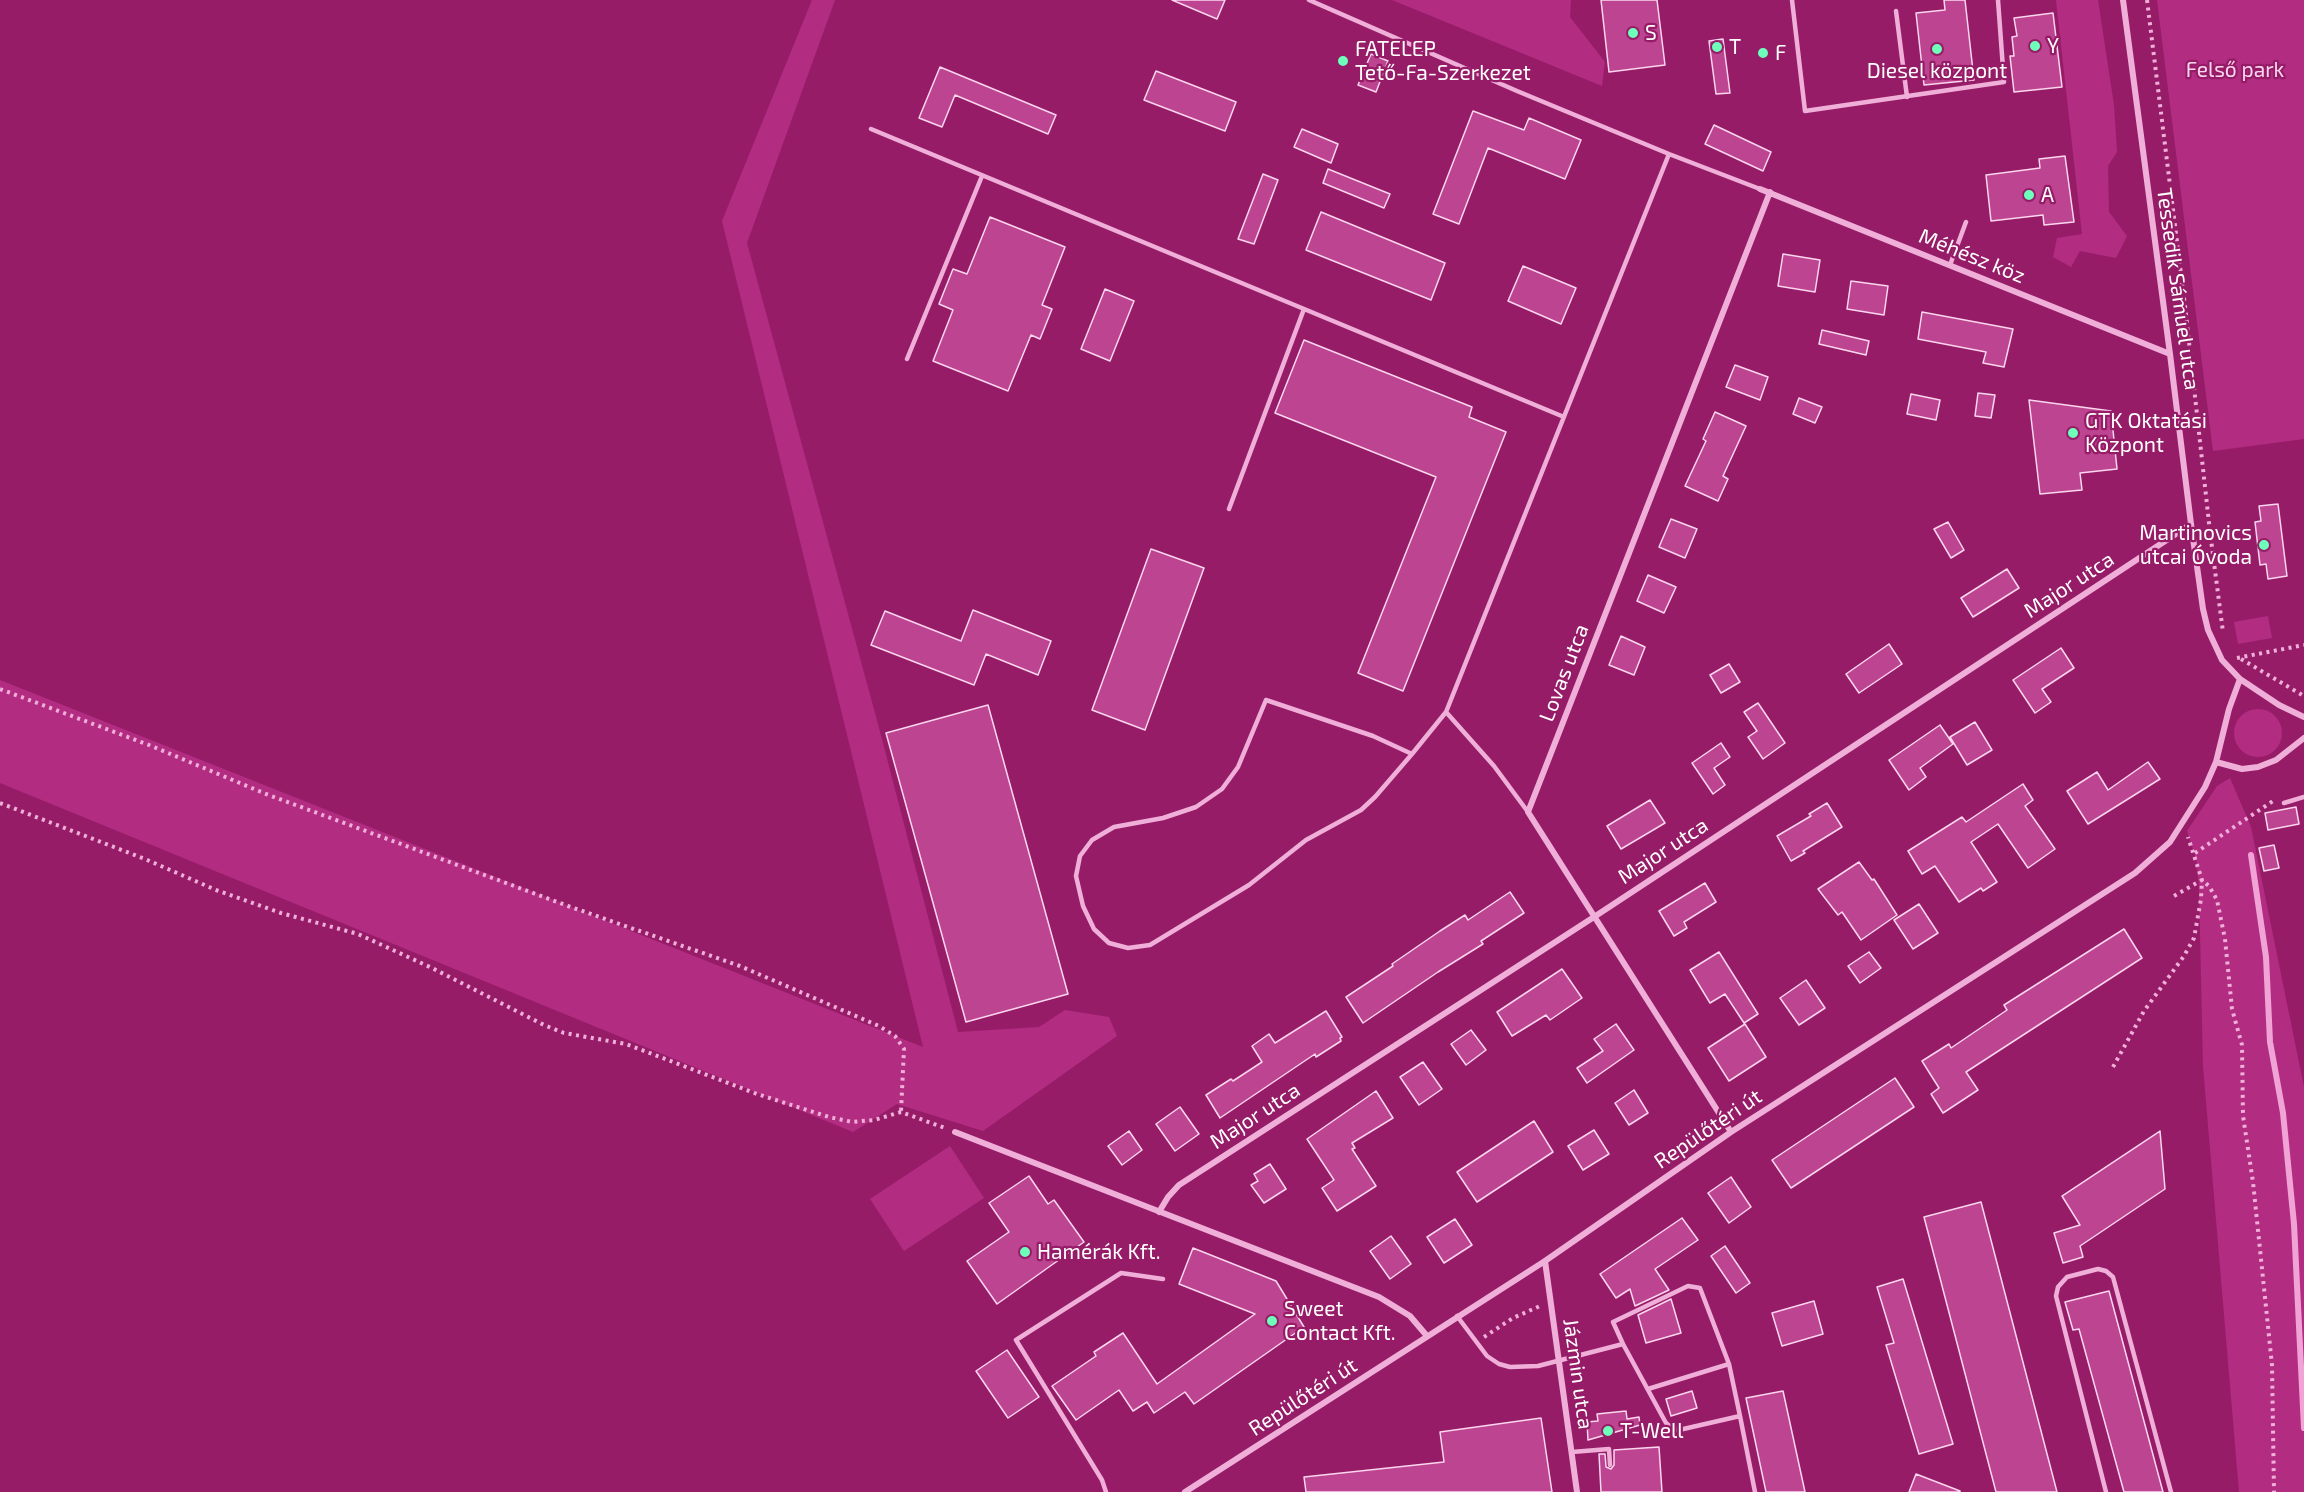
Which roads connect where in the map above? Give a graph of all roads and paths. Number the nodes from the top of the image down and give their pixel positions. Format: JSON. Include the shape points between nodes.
{"nodes":[{"id":1,"x":1309,"y":0,"type":"edge"},
{"id":2,"x":1792,"y":0,"type":"edge"},
{"id":3,"x":1998,"y":0,"type":"edge"},
{"id":4,"x":2122,"y":0,"type":"edge"},
{"id":5,"x":2147,"y":0,"type":"edge"},
{"id":6,"x":1896,"y":11,"type":"dead end"},
{"id":7,"x":1907,"y":97,"type":"junction"},
{"id":8,"x":871,"y":129,"type":"dead end"},
{"id":9,"x":1670,"y":154,"type":"junction"},
{"id":10,"x":982,"y":176,"type":"junction"},
{"id":11,"x":1760,"y":189,"type":"joint"},
{"id":12,"x":1770,"y":192,"type":"junction"},
{"id":13,"x":1966,"y":222,"type":"dead end"},
{"id":14,"x":1950,"y":265,"type":"junction"},
{"id":15,"x":1304,"y":309,"type":"junction"},
{"id":16,"x":2170,"y":354,"type":"junction"},
{"id":17,"x":907,"y":359,"type":"dead end"},
{"id":18,"x":1564,"y":417,"type":"junction"},
{"id":19,"x":1229,"y":509,"type":"dead end"},
{"id":20,"x":2191,"y":524,"type":"junction"},
{"id":21,"x":2224,"y":639,"type":"dead end"},
{"id":22,"x":2304,"y":645,"type":"edge"},
{"id":23,"x":2231,"y":652,"type":"dead end"},
{"id":24,"x":2241,"y":658,"type":"junction"},
{"id":25,"x":2240,"y":679,"type":"junction"},
{"id":26,"x":0,"y":688,"type":"edge"},
{"id":27,"x":2304,"y":696,"type":"edge"},
{"id":28,"x":1446,"y":712,"type":"junction"},
{"id":29,"x":2304,"y":717,"type":"edge"},
{"id":30,"x":2304,"y":738,"type":"edge"},
{"id":31,"x":1412,"y":754,"type":"junction"},
{"id":32,"x":2216,"y":762,"type":"junction"},
{"id":33,"x":2304,"y":797,"type":"edge"},
{"id":34,"x":2274,"y":801,"type":"dead end"},
{"id":35,"x":0,"y":802,"type":"edge"},
{"id":36,"x":2284,"y":803,"type":"dead end"},
{"id":37,"x":1527,"y":812,"type":"junction"},
{"id":38,"x":2181,"y":825,"type":"junction"},
{"id":39,"x":2195,"y":853,"type":"junction"},
{"id":40,"x":2202,"y":880,"type":"junction"},
{"id":41,"x":2174,"y":896,"type":"dead end"},
{"id":42,"x":1594,"y":917,"type":"junction"},
{"id":43,"x":2113,"y":1067,"type":"dead end"},
{"id":44,"x":901,"y":1112,"type":"junction"},
{"id":45,"x":955,"y":1132,"type":"joint"},
{"id":46,"x":1731,"y":1132,"type":"junction"},
{"id":47,"x":1160,"y":1212,"type":"junction"},
{"id":48,"x":1545,"y":1262,"type":"junction"},
{"id":49,"x":1163,"y":1279,"type":"dead end"},
{"id":50,"x":1551,"y":1301,"type":"junction"},
{"id":51,"x":1457,"y":1316,"type":"junction"},
{"id":52,"x":1427,"y":1336,"type":"junction"},
{"id":53,"x":1476,"y":1343,"type":"junction"},
{"id":54,"x":1623,"y":1344,"type":"junction"},
{"id":55,"x":1559,"y":1360,"type":"junction"},
{"id":56,"x":1729,"y":1364,"type":"junction"},
{"id":57,"x":1648,"y":1389,"type":"junction"},
{"id":58,"x":1740,"y":1416,"type":"junction"},
{"id":59,"x":1572,"y":1452,"type":"junction"},
{"id":60,"x":1610,"y":1465,"type":"dead end"},
{"id":61,"x":1106,"y":1492,"type":"edge"},
{"id":62,"x":1185,"y":1492,"type":"edge"},
{"id":63,"x":1577,"y":1492,"type":"edge"},
{"id":64,"x":1755,"y":1492,"type":"edge"},
{"id":65,"x":2106,"y":1492,"type":"edge"},
{"id":66,"x":2171,"y":1492,"type":"edge"},
{"id":67,"x":2274,"y":1492,"type":"edge"}],
"edges":[{"from":1,"to":9,"type":"lane","via":[[1517,92]]},
{"from":2,"to":7,"type":"lane","via":[[1805,111]]},
{"from":3,"to":7,"type":"lane","via":[[2004,82]]},
{"from":4,"to":16,"type":"street","name":"Tessedik Sámuel utca"},
{"from":5,"to":21,"type":"path"},
{"from":6,"to":7,"type":"lane"},
{"from":8,"to":10,"type":"lane"},
{"from":9,"to":11,"type":"lane"},
{"from":9,"to":18,"type":"lane"},
{"from":10,"to":15,"type":"lane"},
{"from":10,"to":17,"type":"lane"},
{"from":11,"to":12,"type":"street","name":"Méhész köz"},
{"from":12,"to":14,"type":"street","name":"Méhész köz"},
{"from":12,"to":37,"type":"street","name":"Lovas utca"},
{"from":13,"to":14,"type":"lane"},
{"from":14,"to":16,"type":"street","name":"Méhész köz"},
{"from":15,"to":18,"type":"lane"},
{"from":15,"to":19,"type":"lane"},
{"from":16,"to":20,"type":"street","name":"Tessedik Sámuel utca"},
{"from":18,"to":28,"type":"lane"},
{"from":20,"to":25,"type":"street","name":"Tessedik Sámuel utca","via":[[2208,630],[2222,660]]},
{"from":20,"to":42,"type":"street","name":"Major utca"},
{"from":22,"to":24,"type":"path"},
{"from":23,"to":24,"type":"path","via":[[2235,658]]},
{"from":24,"to":27,"type":"path"},
{"from":25,"to":29,"type":"street","name":"Tessedik Sámuel utca"},
{"from":25,"to":32,"type":"street","name":"Repülőtéri út"},
{"from":26,"to":44,"type":"path","via":[[277,798],[740,966],[879,1026],[895,1036],[904,1049]]},
{"from":28,"to":31,"type":"lane"},
{"from":28,"to":37,"type":"lane","via":[[1494,766]]},
{"from":30,"to":32,"type":"street","via":[[2276,760],[2258,767],[2242,769]]},
{"from":31,"to":31,"type":"lane","via":[[1361,810],[1306,840],[1249,885],[1150,945],[1128,948],[1109,943],[1094,929],[1083,906],[1076,876],[1080,856],[1092,840],[1114,827],[1196,807],[1222,789],[1238,767],[1266,700],[1373,736]]},
{"from":32,"to":38,"type":"street","name":"Repülőtéri út"},
{"from":33,"to":36,"type":"lane"},
{"from":34,"to":39,"type":"path"},
{"from":35,"to":44,"type":"path","via":[[216,890],[358,934],[564,1032],[626,1044],[829,1117],[852,1122]]},
{"from":37,"to":42,"type":"street"},
{"from":38,"to":39,"type":"path"},
{"from":38,"to":46,"type":"street","name":"Repülőtéri út","via":[[2170,842],[2135,873]]},
{"from":39,"to":40,"type":"path"},
{"from":40,"to":41,"type":"path"},
{"from":40,"to":43,"type":"path","via":[[2194,938],[2144,1011]]},
{"from":40,"to":67,"type":"path","via":[[2217,900],[2232,1009],[2242,1045],[2243,1116],[2272,1365]]},
{"from":42,"to":46,"type":"street"},
{"from":42,"to":47,"type":"street","name":"Major utca","via":[[1179,1185]]},
{"from":44,"to":45,"type":"path"},
{"from":45,"to":47,"type":"street"},
{"from":46,"to":48,"type":"street","name":"Repülőtéri út"},
{"from":47,"to":52,"type":"street","via":[[1379,1298],[1410,1316]]},
{"from":48,"to":50,"type":"street","name":"Jázmin utca"},
{"from":48,"to":51,"type":"street","name":"Repülőtéri út"},
{"from":49,"to":61,"type":"lane","via":[[1121,1273],[1016,1340]]},
{"from":50,"to":53,"type":"path","via":[[1513,1318]]},
{"from":50,"to":55,"type":"street","name":"Jázmin utca"},
{"from":51,"to":52,"type":"street","name":"Repülőtéri út"},
{"from":51,"to":53,"type":"lane"},
{"from":52,"to":62,"type":"street","name":"Repülőtéri út"},
{"from":53,"to":55,"type":"lane","via":[[1487,1356],[1510,1367]]},
{"from":54,"to":55,"type":"lane"},
{"from":54,"to":56,"type":"lane","via":[[1613,1322],[1693,1286],[1702,1291]]},
{"from":54,"to":57,"type":"lane"},
{"from":55,"to":59,"type":"street","name":"Jázmin utca"},
{"from":56,"to":57,"type":"lane"},
{"from":56,"to":58,"type":"lane"},
{"from":57,"to":58,"type":"lane","via":[[1672,1429]]},
{"from":58,"to":64,"type":"lane"},
{"from":59,"to":60,"type":"lane","via":[[1609,1449]]},
{"from":59,"to":63,"type":"street","name":"Jázmin utca"},
{"from":65,"to":66,"type":"lane","via":[[2056,1296],[2067,1277],[2098,1269],[2113,1277]]}]}
